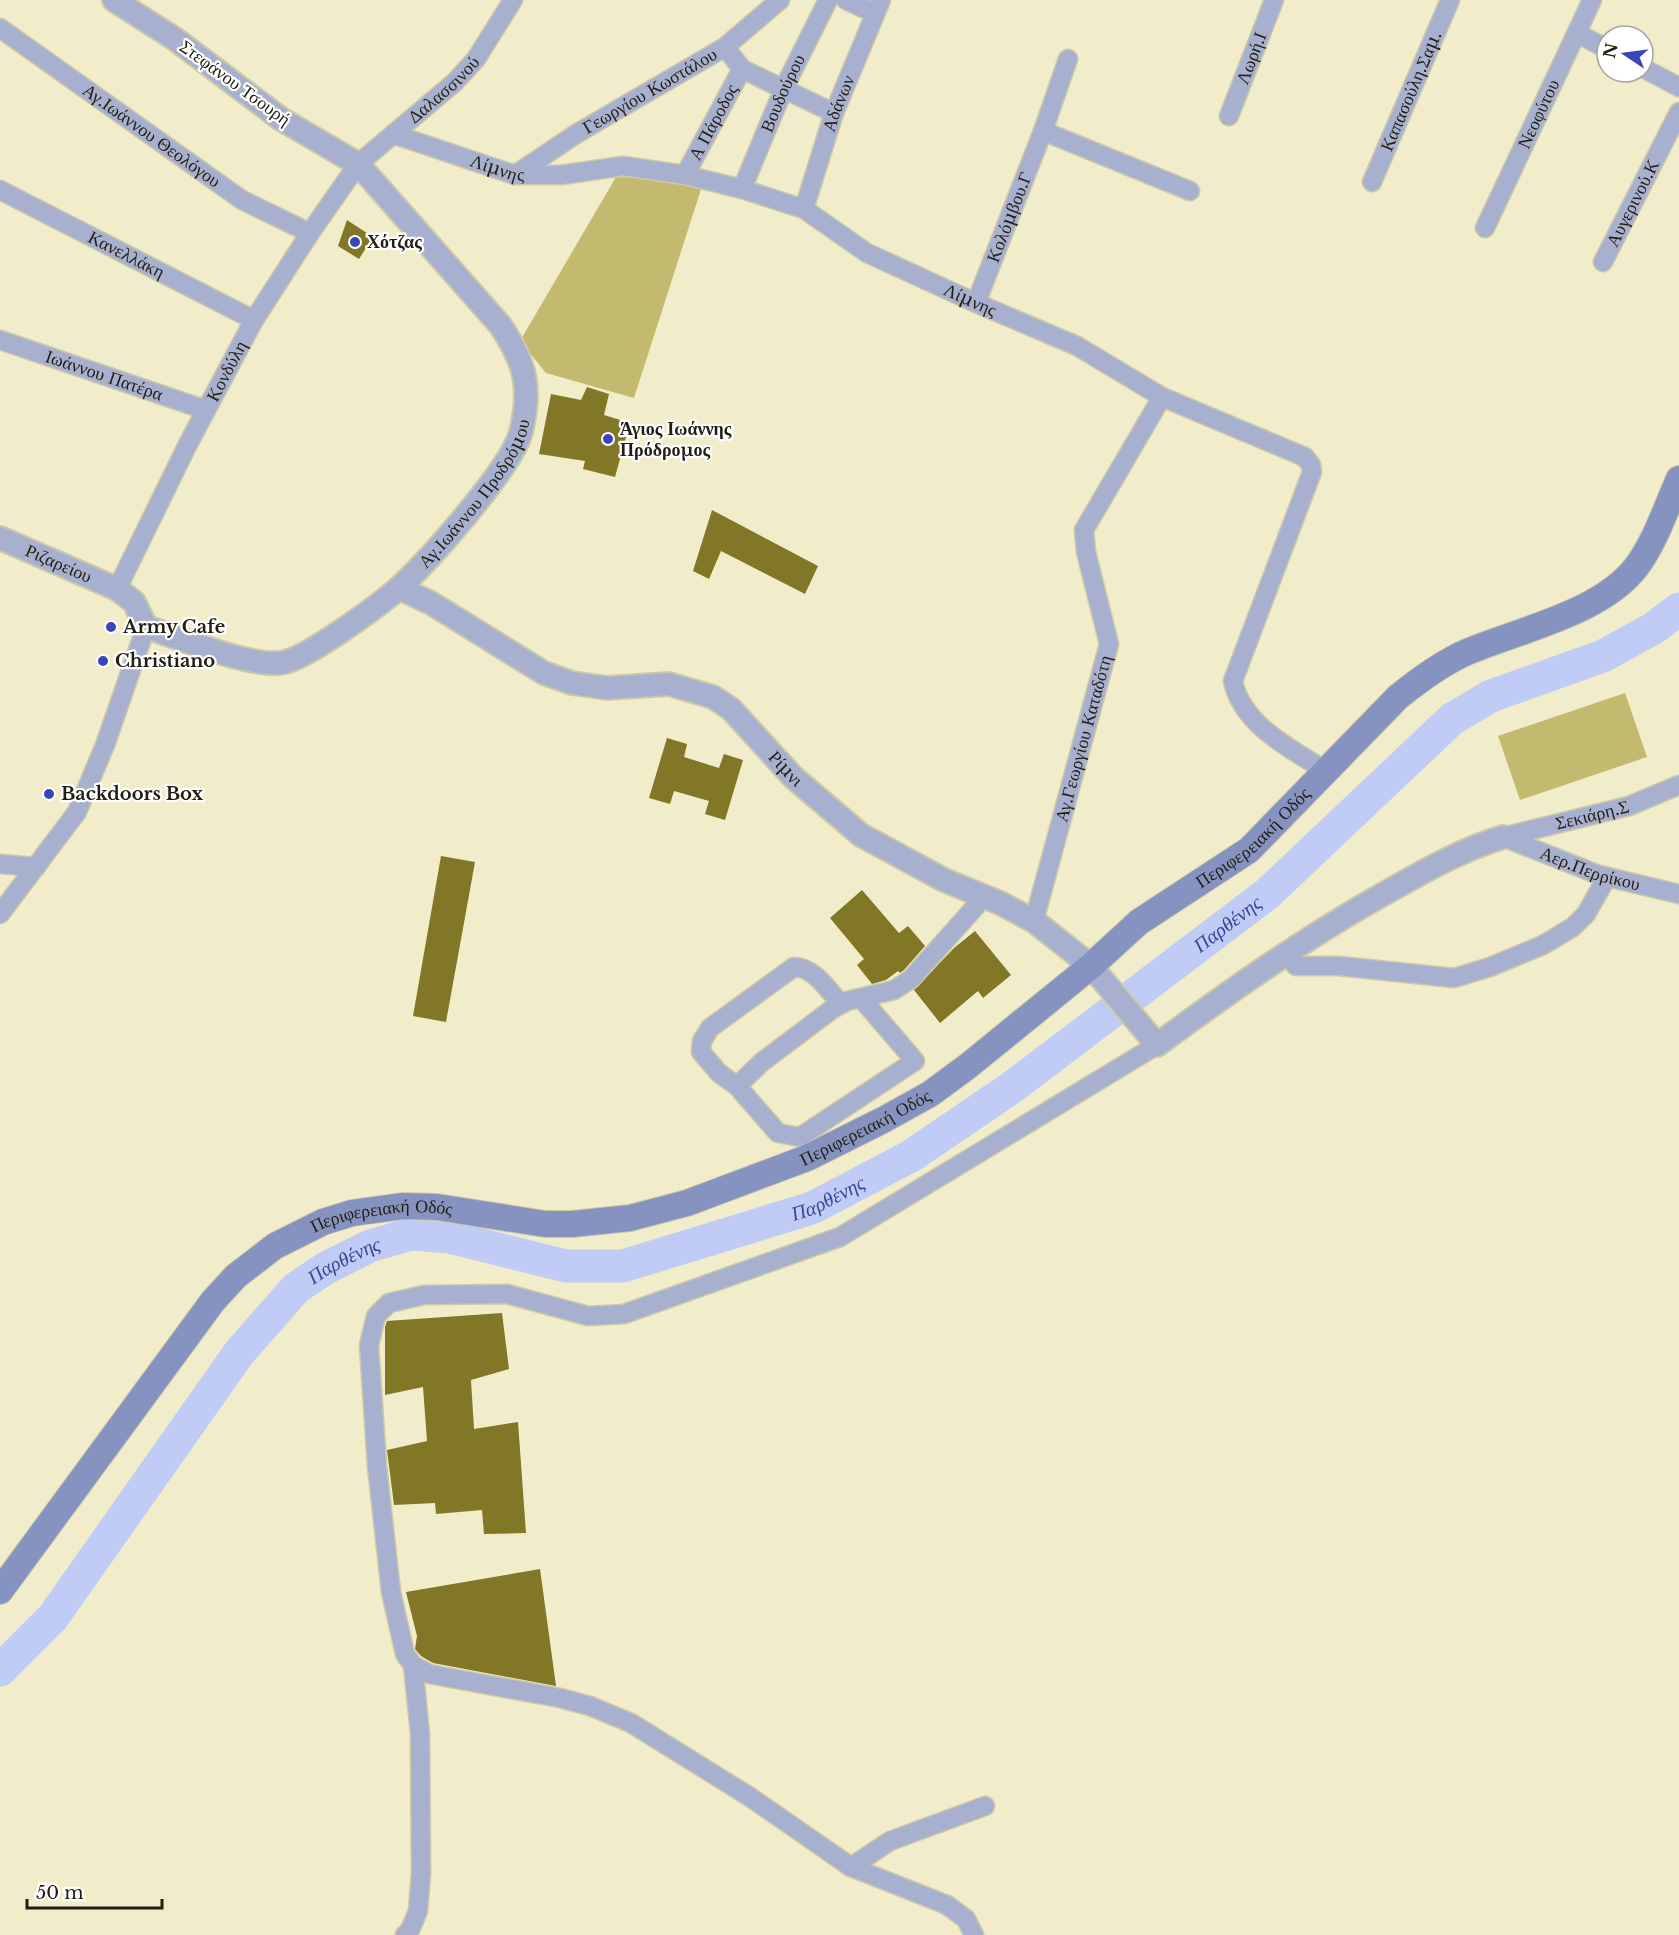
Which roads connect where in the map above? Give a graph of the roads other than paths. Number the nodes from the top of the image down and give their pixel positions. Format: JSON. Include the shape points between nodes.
{"nodes":[{"id":1,"x":114,"y":0,"type":"edge"},
{"id":2,"x":513,"y":0,"type":"edge"},
{"id":3,"x":780,"y":0,"type":"edge"},
{"id":4,"x":828,"y":0,"type":"edge"},
{"id":5,"x":846,"y":0,"type":"edge"},
{"id":6,"x":1274,"y":0,"type":"edge"},
{"id":7,"x":1449,"y":0,"type":"edge"},
{"id":8,"x":1592,"y":0,"type":"edge"},
{"id":9,"x":877,"y":7,"type":"edge"},
{"id":10,"x":0,"y":28,"type":"edge"},
{"id":11,"x":1577,"y":33,"type":"junction"},
{"id":12,"x":1595,"y":43,"type":"edge"},
{"id":13,"x":725,"y":47,"type":"junction"},
{"id":14,"x":1068,"y":59,"type":"dead end"},
{"id":15,"x":742,"y":69,"type":"junction"},
{"id":16,"x":1655,"y":74,"type":"edge"},
{"id":17,"x":784,"y":87,"type":"junction"},
{"id":18,"x":1679,"y":87,"type":"edge"},
{"id":19,"x":1679,"y":112,"type":"edge"},
{"id":20,"x":834,"y":113,"type":"junction"},
{"id":21,"x":1229,"y":116,"type":"dead end"},
{"id":22,"x":1043,"y":131,"type":"junction"},
{"id":23,"x":393,"y":134,"type":"junction"},
{"id":24,"x":358,"y":164,"type":"junction"},
{"id":25,"x":515,"y":176,"type":"junction"},
{"id":26,"x":685,"y":176,"type":"junction"},
{"id":27,"x":1372,"y":182,"type":"dead end"},
{"id":28,"x":742,"y":189,"type":"junction"},
{"id":29,"x":0,"y":190,"type":"edge"},
{"id":30,"x":1190,"y":191,"type":"dead end"},
{"id":31,"x":804,"y":209,"type":"junction"},
{"id":32,"x":1485,"y":228,"type":"dead end"},
{"id":33,"x":310,"y":233,"type":"junction"},
{"id":34,"x":1603,"y":261,"type":"dead end"},
{"id":35,"x":976,"y":303,"type":"junction"},
{"id":36,"x":254,"y":320,"type":"junction"},
{"id":37,"x":0,"y":340,"type":"edge"},
{"id":38,"x":1162,"y":397,"type":"junction"},
{"id":39,"x":206,"y":410,"type":"junction"},
{"id":40,"x":1679,"y":479,"type":"edge"},
{"id":41,"x":0,"y":538,"type":"edge"},
{"id":42,"x":399,"y":588,"type":"junction"},
{"id":43,"x":117,"y":589,"type":"junction"},
{"id":44,"x":146,"y":627,"type":"junction"},
{"id":45,"x":1326,"y":771,"type":"junction"},
{"id":46,"x":1679,"y":785,"type":"edge"},
{"id":47,"x":1503,"y":837,"type":"junction"},
{"id":48,"x":0,"y":864,"type":"edge"},
{"id":49,"x":36,"y":867,"type":"junction"},
{"id":50,"x":1607,"y":877,"type":"junction"},
{"id":51,"x":1679,"y":894,"type":"edge"},
{"id":52,"x":984,"y":897,"type":"junction"},
{"id":53,"x":0,"y":914,"type":"edge"},
{"id":54,"x":1034,"y":921,"type":"junction"},
{"id":55,"x":1285,"y":954,"type":"junction"},
{"id":56,"x":1091,"y":966,"type":"junction"},
{"id":57,"x":861,"y":998,"type":"junction"},
{"id":58,"x":841,"y":1004,"type":"junction"},
{"id":59,"x":1157,"y":1045,"type":"junction"},
{"id":60,"x":737,"y":1086,"type":"junction"},
{"id":61,"x":0,"y":1591,"type":"edge"},
{"id":62,"x":414,"y":1665,"type":"junction"},
{"id":63,"x":985,"y":1806,"type":"dead end"},
{"id":64,"x":851,"y":1867,"type":"junction"},
{"id":65,"x":405,"y":1935,"type":"edge"},
{"id":66,"x":974,"y":1935,"type":"edge"}],
"edges":[{"from":1,"to":24,"type":"street","name":"Στεφάνου Τσουρή","via":[[175,39],[282,119]]},
{"from":2,"to":23,"type":"street","name":"Δαλασσινού","via":[[462,75]]},
{"from":3,"to":13,"type":"street","name":"Γεωργίου Κωστάλου"},
{"from":4,"to":17,"type":"street","name":"Βουδούρου"},
{"from":5,"to":9,"type":"street"},
{"from":6,"to":21,"type":"street","name":"Λωρή.Ι"},
{"from":7,"to":27,"type":"street","name":"Καπασούλη.Σαμ."},
{"from":8,"to":11,"type":"street","name":"Νεοφύτου"},
{"from":9,"to":20,"type":"street","name":"Αδάνων"},
{"from":10,"to":33,"type":"street","name":"Αγ.Ιωάννου Θεολόγου","via":[[242,200]]},
{"from":11,"to":12,"type":"street"},
{"from":11,"to":32,"type":"street","name":"Νεοφύτου"},
{"from":13,"to":15,"type":"street"},
{"from":13,"to":25,"type":"street","name":"Γεωργίου Κωστάλου","via":[[576,134]]},
{"from":14,"to":22,"type":"street","name":"Κολόμβου.Γ"},
{"from":15,"to":17,"type":"street"},
{"from":15,"to":26,"type":"street","name":"Α Πάροδος"},
{"from":16,"to":18,"type":"street"},
{"from":17,"to":20,"type":"street"},
{"from":17,"to":28,"type":"street","name":"Βουδούρου"},
{"from":19,"to":34,"type":"street","name":"Αυγερινού.Κ"},
{"from":20,"to":31,"type":"street","name":"Αδάνων"},
{"from":22,"to":30,"type":"street"},
{"from":22,"to":35,"type":"street","name":"Κολόμβου.Γ"},
{"from":23,"to":24,"type":"street","name":"Δαλασσινού"},
{"from":23,"to":25,"type":"street","name":"Λίμνης"},
{"from":24,"to":33,"type":"street","name":"Κονδύλη"},
{"from":24,"to":42,"type":"street","name":"Αγ.Ιωάννου Προδρόμου","via":[[500,325],[521,360],[525,376],[524,417],[511,455],[468,512]]},
{"from":25,"to":26,"type":"street","name":"Λίμνης","via":[[561,175],[622,166]]},
{"from":26,"to":28,"type":"street","name":"Λίμνης"},
{"from":28,"to":31,"type":"street","name":"Λίμνης"},
{"from":29,"to":36,"type":"street","name":"Κανελλάκη"},
{"from":31,"to":35,"type":"street","name":"Λίμνης","via":[[867,253]]},
{"from":33,"to":36,"type":"street","name":"Κονδύλη"},
{"from":35,"to":38,"type":"street","name":"Λίμνης","via":[[1077,346]]},
{"from":36,"to":39,"type":"street","name":"Κονδύλη"},
{"from":37,"to":39,"type":"street","name":"Ιωάννου Πατέρα"},
{"from":38,"to":45,"type":"street","name":"Λίμνης","via":[[1287,447],[1311,465],[1233,681],[1242,705],[1271,735]]},
{"from":38,"to":54,"type":"street","name":"Αγ.Γεωργίου Καταδότη","via":[[1084,530],[1109,644]]},
{"from":39,"to":43,"type":"street","name":"Κονδύλη"},
{"from":40,"to":45,"type":"main road","name":"Περιφερειακή Οδός","via":[[1648,546],[1636,566],[1616,586],[1550,621],[1466,652],[1441,666],[1398,697]]},
{"from":41,"to":43,"type":"street","name":"Ριζαρείου"},
{"from":42,"to":44,"type":"street","name":"Αγ.Ιωάννου Προδρόμου","via":[[329,639],[288,662],[258,662]]},
{"from":42,"to":52,"type":"street","name":"Ρίμνι","via":[[431,603],[544,673],[590,686],[669,684],[713,697],[731,709],[793,777],[861,835]]},
{"from":43,"to":44,"type":"street","via":[[134,602]]},
{"from":44,"to":49,"type":"street","via":[[88,790],[77,812]]},
{"from":45,"to":56,"type":"main road","name":"Περιφερειακή Οδός","via":[[1249,850],[1139,922]]},
{"from":46,"to":47,"type":"street","name":"Σεκιάρη.Σ","via":[[1629,806]]},
{"from":47,"to":50,"type":"street","name":"Αερ.Περρίκου"},
{"from":47,"to":55,"type":"street","via":[[1443,860]]},
{"from":48,"to":49,"type":"street"},
{"from":49,"to":53,"type":"street"},
{"from":50,"to":51,"type":"street","name":"Αερ.Περρίκου"},
{"from":50,"to":55,"type":"street","via":[[1586,914],[1573,927],[1543,945],[1454,978],[1339,966],[1296,966]]},
{"from":52,"to":54,"type":"street","name":"Ρίμνι"},
{"from":52,"to":57,"type":"street","via":[[911,979],[894,990]]},
{"from":54,"to":56,"type":"street","name":"Ρίμνι"},
{"from":55,"to":59,"type":"street"},
{"from":56,"to":59,"type":"street","name":"Ρίμνι"},
{"from":56,"to":61,"type":"main road","name":"Περιφερειακή Οδός","via":[[930,1094],[807,1158],[687,1203],[630,1218],[572,1224],[519,1221],[437,1207],[378,1208],[324,1222],[282,1242],[256,1259],[213,1301]]},
{"from":57,"to":58,"type":"street"},
{"from":57,"to":60,"type":"street","via":[[915,1061],[800,1137],[778,1133]]},
{"from":58,"to":60,"type":"street","via":[[762,1062]]},
{"from":58,"to":60,"type":"street","via":[[813,973],[794,967],[710,1028],[701,1052]]},
{"from":59,"to":62,"type":"street","via":[[840,1237],[624,1314],[588,1316],[507,1294],[424,1295],[389,1303],[376,1316],[371,1329],[370,1390],[391,1592],[403,1648]]},
{"from":62,"to":64,"type":"street","via":[[455,1681],[590,1706],[631,1723],[750,1797]]},
{"from":62,"to":65,"type":"street","via":[[420,1734],[421,1873],[418,1911]]},
{"from":63,"to":64,"type":"street","via":[[890,1841]]},
{"from":64,"to":66,"type":"street","via":[[947,1905],[966,1919]]}]}
